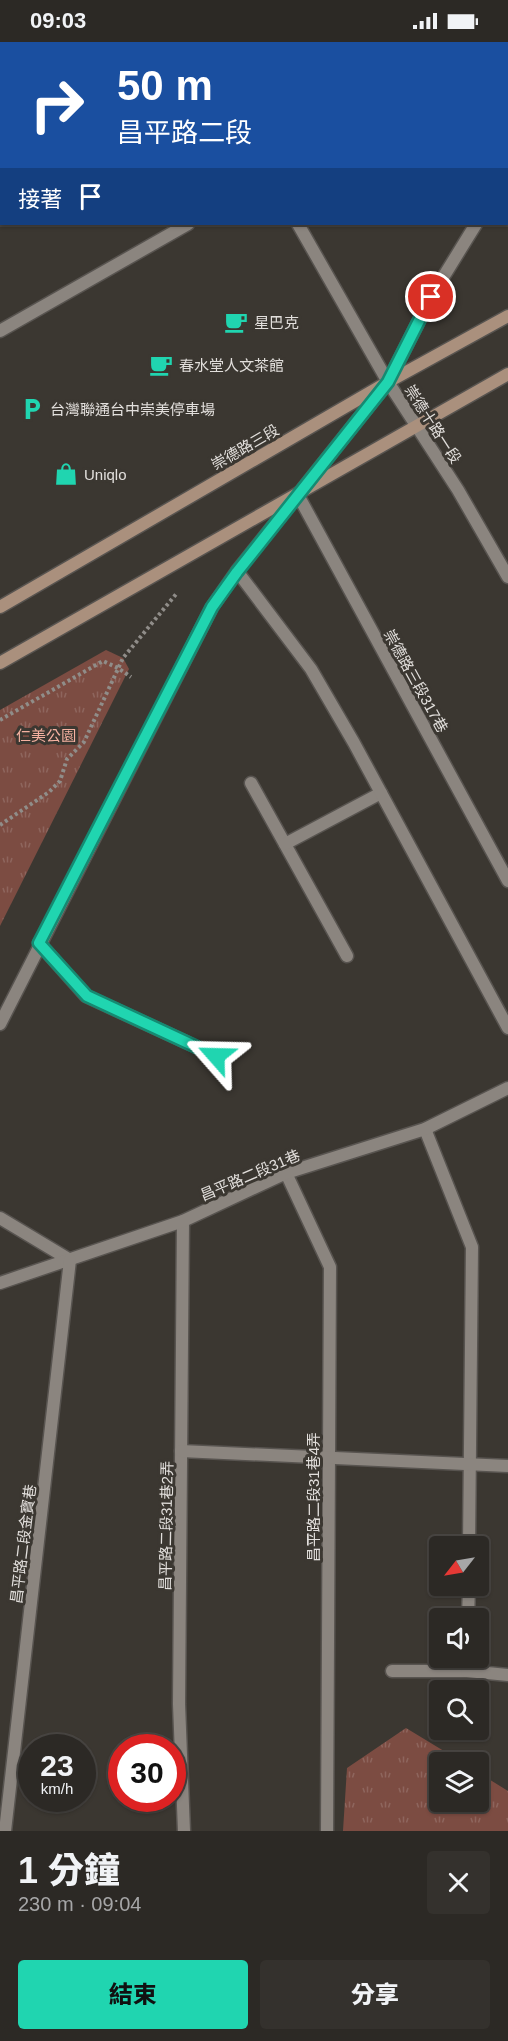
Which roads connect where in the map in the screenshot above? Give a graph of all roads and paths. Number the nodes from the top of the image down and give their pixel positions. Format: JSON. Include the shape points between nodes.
{"nodes":[{"id":1,"x":186,"y":225,"type":"edge"},
{"id":2,"x":299,"y":225,"type":"edge"},
{"id":3,"x":475,"y":225,"type":"edge"},
{"id":4,"x":508,"y":316,"type":"edge"},
{"id":5,"x":0,"y":331,"type":"edge"},
{"id":6,"x":508,"y":374,"type":"edge"},
{"id":7,"x":388,"y":382,"type":"junction"},
{"id":8,"x":416,"y":426,"type":"junction"},
{"id":9,"x":298,"y":495,"type":"junction"},
{"id":10,"x":237,"y":572,"type":"junction"},
{"id":11,"x":508,"y":577,"type":"edge"},
{"id":12,"x":177,"y":593,"type":"dead end"},
{"id":13,"x":0,"y":607,"type":"edge"},
{"id":14,"x":0,"y":663,"type":"edge"},
{"id":15,"x":118,"y":668,"type":"junction"},
{"id":16,"x":131,"y":677,"type":"dead end"},
{"id":17,"x":0,"y":720,"type":"edge"},
{"id":18,"x":251,"y":783,"type":"dead end"},
{"id":19,"x":381,"y":793,"type":"junction"},
{"id":20,"x":0,"y":825,"type":"edge"},
{"id":21,"x":285,"y":844,"type":"junction"},
{"id":22,"x":508,"y":881,"type":"edge"},
{"id":23,"x":39,"y":943,"type":"junction"},
{"id":24,"x":346,"y":956,"type":"dead end"},
{"id":25,"x":0,"y":1024,"type":"edge"},
{"id":26,"x":508,"y":1028,"type":"edge"},
{"id":27,"x":216,"y":1056,"type":"dead end"},
{"id":28,"x":508,"y":1088,"type":"edge"},
{"id":29,"x":425,"y":1130,"type":"junction"},
{"id":30,"x":286,"y":1173,"type":"junction"},
{"id":31,"x":0,"y":1218,"type":"edge"},
{"id":32,"x":183,"y":1221,"type":"junction"},
{"id":33,"x":70,"y":1260,"type":"junction"},
{"id":34,"x":0,"y":1283,"type":"edge"},
{"id":35,"x":181,"y":1451,"type":"junction"},
{"id":36,"x":328,"y":1458,"type":"junction"},
{"id":37,"x":470,"y":1464,"type":"junction"},
{"id":38,"x":508,"y":1466,"type":"edge"},
{"id":39,"x":469,"y":1536,"type":"edge"},
{"id":40,"x":467,"y":1668,"type":"edge"},
{"id":41,"x":392,"y":1671,"type":"dead end"},
{"id":42,"x":467,"y":1671,"type":"junction"},
{"id":43,"x":508,"y":1675,"type":"edge"},
{"id":44,"x":5,"y":1831,"type":"edge"},
{"id":45,"x":184,"y":1831,"type":"edge"},
{"id":46,"x":327,"y":1831,"type":"edge"}],
"edges":[{"from":1,"to":5,"type":"street"},
{"from":2,"to":7,"type":"street","name":"崇德十路一段"},
{"from":3,"to":7,"type":"street","via":[[431,297]]},
{"from":4,"to":7,"type":"main road","name":"崇德路三段"},
{"from":6,"to":8,"type":"main road"},
{"from":7,"to":8,"type":"street","name":"崇德十路一段"},
{"from":7,"to":9,"type":"street"},
{"from":7,"to":13,"type":"main road","name":"崇德路三段"},
{"from":8,"to":9,"type":"main road"},
{"from":8,"to":11,"type":"street","name":"崇德十路一段"},
{"from":9,"to":10,"type":"street"},
{"from":9,"to":14,"type":"main road"},
{"from":9,"to":22,"type":"street","name":"崇德路三段317巷"},
{"from":10,"to":19,"type":"street","via":[[312,669]]},
{"from":10,"to":23,"type":"street","via":[[212,607]]},
{"from":12,"to":15,"type":"path"},
{"from":15,"to":16,"type":"path"},
{"from":15,"to":17,"type":"path","via":[[102,662]]},
{"from":15,"to":20,"type":"path","via":[[84,742],[67,759],[60,782]]},
{"from":18,"to":21,"type":"street"},
{"from":19,"to":21,"type":"street"},
{"from":19,"to":26,"type":"street"},
{"from":21,"to":24,"type":"street"},
{"from":23,"to":25,"type":"street"},
{"from":23,"to":27,"type":"street","via":[[87,996]]},
{"from":28,"to":29,"type":"street","name":"昌平路二段31巷"},
{"from":29,"to":30,"type":"street","name":"昌平路二段31巷"},
{"from":29,"to":37,"type":"street","via":[[472,1247]]},
{"from":30,"to":32,"type":"street","name":"昌平路二段31巷"},
{"from":30,"to":36,"type":"street","name":"昌平路二段31巷4弄","via":[[330,1267]]},
{"from":31,"to":33,"type":"street"},
{"from":32,"to":33,"type":"street","name":"昌平路二段31巷"},
{"from":32,"to":35,"type":"street","name":"昌平路二段31巷2弄"},
{"from":33,"to":34,"type":"street","name":"昌平路二段31巷"},
{"from":33,"to":44,"type":"street","name":"昌平路二段金寶巷"},
{"from":35,"to":36,"type":"street"},
{"from":35,"to":45,"type":"street","name":"昌平路二段31巷2弄","via":[[179,1704]]},
{"from":36,"to":37,"type":"street"},
{"from":36,"to":46,"type":"street","name":"昌平路二段31巷4弄"},
{"from":37,"to":38,"type":"street"},
{"from":37,"to":39,"type":"street"},
{"from":40,"to":42,"type":"street"},
{"from":41,"to":42,"type":"street"},
{"from":42,"to":43,"type":"street"}]}
